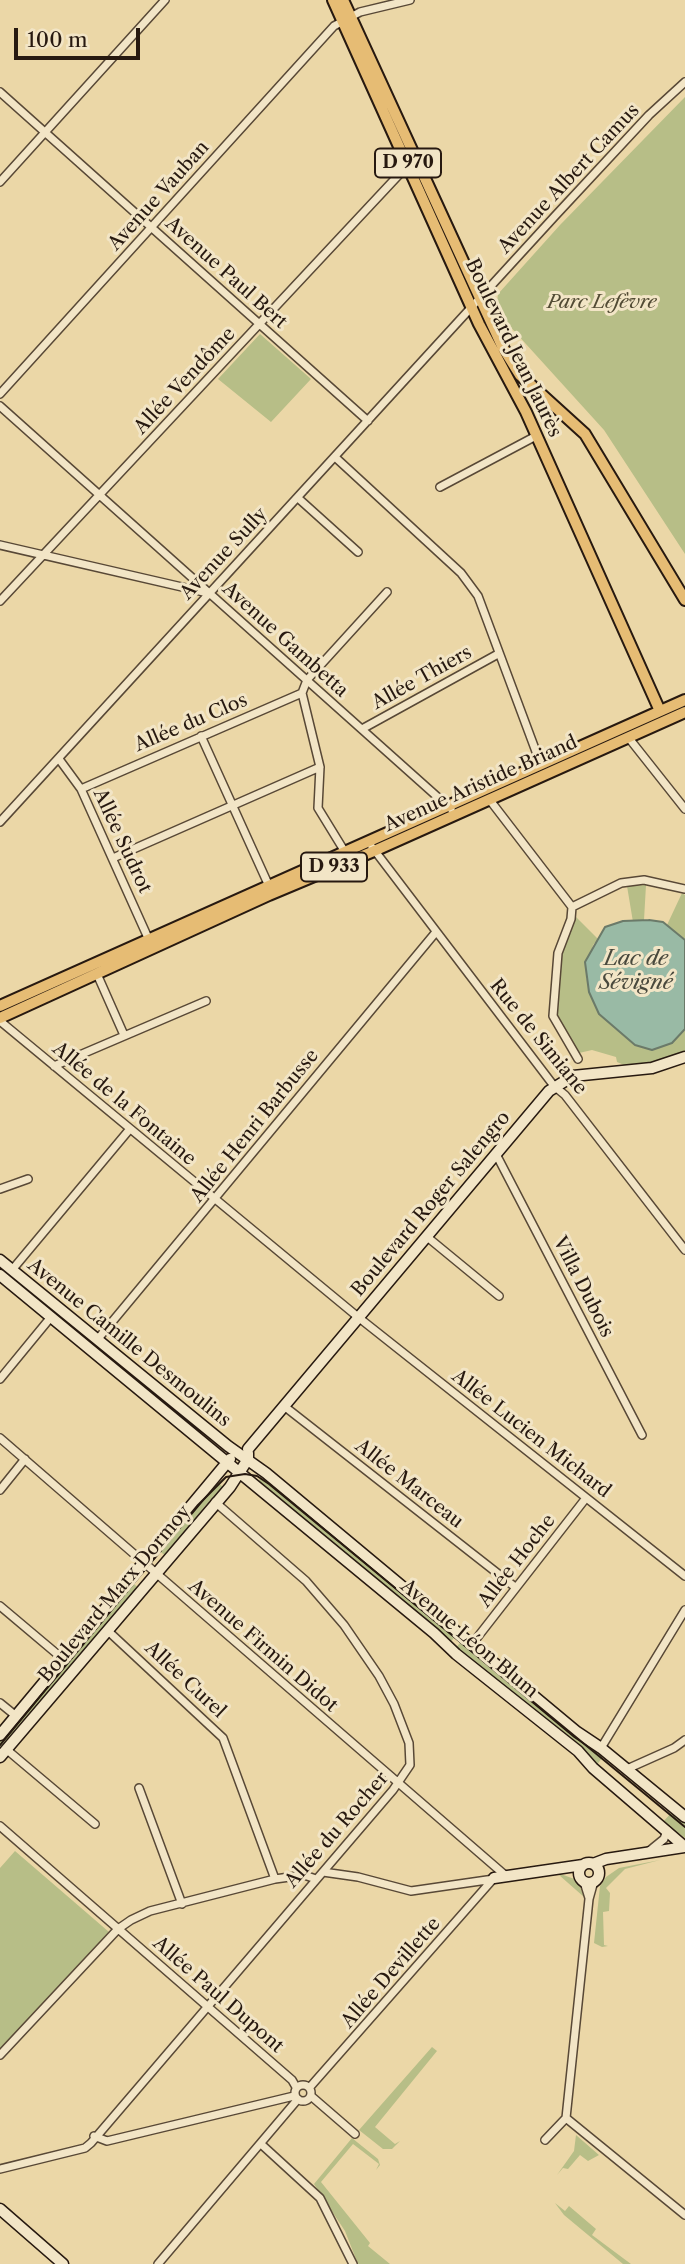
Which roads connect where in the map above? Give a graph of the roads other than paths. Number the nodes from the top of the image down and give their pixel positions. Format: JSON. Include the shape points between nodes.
{"nodes":[{"id":1,"x":165,"y":0,"type":"edge"},
{"id":2,"x":333,"y":0,"type":"edge"},
{"id":3,"x":343,"y":0,"type":"edge"},
{"id":4,"x":410,"y":0,"type":"edge"},
{"id":5,"x":346,"y":18,"type":"junction"},
{"id":6,"x":685,"y":82,"type":"edge"},
{"id":7,"x":0,"y":92,"type":"edge"},
{"id":8,"x":45,"y":132,"type":"junction"},
{"id":9,"x":409,"y":164,"type":"junction"},
{"id":10,"x":0,"y":182,"type":"edge"},
{"id":11,"x":152,"y":227,"type":"junction"},
{"id":12,"x":476,"y":304,"type":"junction"},
{"id":13,"x":258,"y":324,"type":"junction"},
{"id":14,"x":0,"y":394,"type":"edge"},
{"id":15,"x":541,"y":396,"type":"junction"},
{"id":16,"x":0,"y":406,"type":"edge"},
{"id":17,"x":526,"y":412,"type":"junction"},
{"id":18,"x":369,"y":421,"type":"junction"},
{"id":19,"x":536,"y":436,"type":"junction"},
{"id":20,"x":335,"y":457,"type":"junction"},
{"id":21,"x":440,"y":486,"type":"dead end"},
{"id":22,"x":100,"y":496,"type":"junction"},
{"id":23,"x":298,"y":498,"type":"junction"},
{"id":24,"x":0,"y":545,"type":"edge"},
{"id":25,"x":358,"y":552,"type":"dead end"},
{"id":26,"x":43,"y":555,"type":"junction"},
{"id":27,"x":209,"y":593,"type":"junction"},
{"id":28,"x":387,"y":593,"type":"dead end"},
{"id":29,"x":685,"y":600,"type":"edge"},
{"id":30,"x":0,"y":601,"type":"edge"},
{"id":31,"x":498,"y":654,"type":"junction"},
{"id":32,"x":307,"y":680,"type":"junction"},
{"id":33,"x":302,"y":693,"type":"junction"},
{"id":34,"x":685,"y":700,"type":"edge"},
{"id":35,"x":660,"y":711,"type":"junction"},
{"id":36,"x":685,"y":712,"type":"edge"},
{"id":37,"x":670,"y":719,"type":"junction"},
{"id":38,"x":362,"y":729,"type":"junction"},
{"id":39,"x":201,"y":736,"type":"junction"},
{"id":40,"x":628,"y":737,"type":"junction"},
{"id":41,"x":59,"y":760,"type":"junction"},
{"id":42,"x":541,"y":765,"type":"junction"},
{"id":43,"x":320,"y":767,"type":"junction"},
{"id":44,"x":81,"y":789,"type":"junction"},
{"id":45,"x":489,"y":799,"type":"junction"},
{"id":46,"x":233,"y":805,"type":"junction"},
{"id":47,"x":685,"y":809,"type":"edge"},
{"id":48,"x":452,"y":811,"type":"junction"},
{"id":49,"x":0,"y":822,"type":"edge"},
{"id":50,"x":371,"y":847,"type":"junction"},
{"id":51,"x":345,"y":852,"type":"junction"},
{"id":52,"x":113,"y":858,"type":"junction"},
{"id":53,"x":269,"y":886,"type":"junction"},
{"id":54,"x":685,"y":889,"type":"edge"},
{"id":55,"x":572,"y":907,"type":"junction"},
{"id":56,"x":436,"y":932,"type":"junction"},
{"id":57,"x":149,"y":940,"type":"junction"},
{"id":58,"x":97,"y":974,"type":"junction"},
{"id":59,"x":206,"y":1001,"type":"dead end"},
{"id":60,"x":0,"y":1006,"type":"edge"},
{"id":61,"x":0,"y":1020,"type":"edge"},
{"id":62,"x":124,"y":1035,"type":"junction"},
{"id":63,"x":685,"y":1057,"type":"edge"},
{"id":64,"x":578,"y":1059,"type":"dead end"},
{"id":65,"x":54,"y":1066,"type":"junction"},
{"id":66,"x":554,"y":1086,"type":"junction"},
{"id":67,"x":129,"y":1130,"type":"junction"},
{"id":68,"x":496,"y":1154,"type":"junction"},
{"id":69,"x":28,"y":1179,"type":"dead end"},
{"id":70,"x":0,"y":1189,"type":"edge"},
{"id":71,"x":215,"y":1200,"type":"junction"},
{"id":72,"x":426,"y":1236,"type":"junction"},
{"id":73,"x":685,"y":1250,"type":"edge"},
{"id":74,"x":0,"y":1260,"type":"edge"},
{"id":75,"x":12,"y":1270,"type":"junction"},
{"id":76,"x":0,"y":1275,"type":"edge"},
{"id":77,"x":499,"y":1296,"type":"dead end"},
{"id":78,"x":51,"y":1317,"type":"junction"},
{"id":79,"x":358,"y":1317,"type":"junction"},
{"id":80,"x":97,"y":1340,"type":"junction"},
{"id":81,"x":0,"y":1379,"type":"edge"},
{"id":82,"x":284,"y":1406,"type":"junction"},
{"id":83,"x":642,"y":1435,"type":"dead end"},
{"id":84,"x":0,"y":1438,"type":"edge"},
{"id":85,"x":244,"y":1453,"type":"junction"},
{"id":86,"x":25,"y":1459,"type":"junction"},
{"id":87,"x":226,"y":1463,"type":"junction"},
{"id":88,"x":239,"y":1474,"type":"junction"},
{"id":89,"x":0,"y":1490,"type":"edge"},
{"id":90,"x":586,"y":1498,"type":"junction"},
{"id":91,"x":215,"y":1502,"type":"junction"},
{"id":92,"x":142,"y":1561,"type":"junction"},
{"id":93,"x":157,"y":1573,"type":"junction"},
{"id":94,"x":685,"y":1576,"type":"edge"},
{"id":95,"x":514,"y":1587,"type":"junction"},
{"id":96,"x":0,"y":1606,"type":"edge"},
{"id":97,"x":685,"y":1610,"type":"edge"},
{"id":98,"x":107,"y":1630,"type":"junction"},
{"id":99,"x":473,"y":1643,"type":"junction"},
{"id":100,"x":63,"y":1659,"type":"junction"},
{"id":101,"x":0,"y":1703,"type":"edge"},
{"id":102,"x":16,"y":1716,"type":"junction"},
{"id":103,"x":0,"y":1735,"type":"edge"},
{"id":104,"x":685,"y":1740,"type":"edge"},
{"id":105,"x":601,"y":1748,"type":"junction"},
{"id":106,"x":3,"y":1753,"type":"edge"},
{"id":107,"x":627,"y":1769,"type":"junction"},
{"id":108,"x":398,"y":1785,"type":"junction"},
{"id":109,"x":139,"y":1788,"type":"dead end"},
{"id":110,"x":685,"y":1817,"type":"edge"},
{"id":111,"x":95,"y":1824,"type":"dead end"},
{"id":112,"x":0,"y":1826,"type":"edge"},
{"id":113,"x":667,"y":1829,"type":"junction"},
{"id":114,"x":685,"y":1847,"type":"edge"},
{"id":115,"x":647,"y":1852,"type":"junction"},
{"id":116,"x":323,"y":1872,"type":"junction"},
{"id":117,"x":589,"y":1873,"type":"junction"},
{"id":118,"x":506,"y":1876,"type":"junction"},
{"id":119,"x":494,"y":1878,"type":"junction"},
{"id":120,"x":275,"y":1879,"type":"junction"},
{"id":121,"x":316,"y":1879,"type":"junction"},
{"id":122,"x":181,"y":1904,"type":"junction"},
{"id":123,"x":118,"y":1929,"type":"junction"},
{"id":124,"x":207,"y":2005,"type":"junction"},
{"id":125,"x":0,"y":2055,"type":"edge"},
{"id":126,"x":310,"y":2087,"type":"junction"},
{"id":127,"x":296,"y":2094,"type":"junction"},
{"id":128,"x":312,"y":2096,"type":"junction"},
{"id":129,"x":566,"y":2118,"type":"junction"},
{"id":130,"x":355,"y":2134,"type":"dead end"},
{"id":131,"x":94,"y":2136,"type":"junction"},
{"id":132,"x":545,"y":2140,"type":"dead end"},
{"id":133,"x":261,"y":2144,"type":"junction"},
{"id":134,"x":0,"y":2169,"type":"edge"},
{"id":135,"x":0,"y":2208,"type":"edge"},
{"id":136,"x":685,"y":2215,"type":"edge"},
{"id":137,"x":63,"y":2264,"type":"edge"},
{"id":138,"x":159,"y":2264,"type":"edge"},
{"id":139,"x":354,"y":2264,"type":"edge"}],
"edges":[{"from":1,"to":8,"type":"street"},
{"from":2,"to":5,"type":"main road","name":"Boulevard Jean Jaurès","number":"D 970"},
{"from":3,"to":5,"type":"main road","name":"Boulevard Jean Jaurès","number":"D 970"},
{"from":4,"to":5,"type":"street"},
{"from":5,"to":9,"type":"main road","name":"Boulevard Jean Jaurès","number":"D 970"},
{"from":5,"to":11,"type":"street","name":"Avenue Vauban"},
{"from":5,"to":12,"type":"main road","name":"Boulevard Jean Jaurès","number":"D 970"},
{"from":6,"to":12,"type":"street","name":"Avenue Albert Camus","via":[[649,115]]},
{"from":7,"to":8,"type":"street","name":"Avenue Paul Bert"},
{"from":8,"to":10,"type":"street"},
{"from":8,"to":11,"type":"street","name":"Avenue Paul Bert"},
{"from":9,"to":12,"type":"main road","name":"Boulevard Jean Jaurès","number":"D 970"},
{"from":9,"to":13,"type":"street","name":"Allée Vendôme"},
{"from":11,"to":13,"type":"street","name":"Avenue Paul Bert"},
{"from":11,"to":14,"type":"street","name":"Avenue Vauban"},
{"from":12,"to":15,"type":"main road","number":"D 970","via":[[514,365]]},
{"from":12,"to":17,"type":"main road","name":"Boulevard Jean Jaurès","number":"D 970"},
{"from":12,"to":18,"type":"street","name":"Avenue Sully"},
{"from":13,"to":18,"type":"street","name":"Avenue Paul Bert"},
{"from":13,"to":22,"type":"street","name":"Allée Vendôme"},
{"from":15,"to":17,"type":"main road","via":[[528,398]]},
{"from":15,"to":29,"type":"main road","number":"D 970","via":[[585,434]]},
{"from":16,"to":22,"type":"street","name":"Avenue Gambetta"},
{"from":17,"to":19,"type":"main road","name":"Boulevard Jean Jaurès","number":"D 970"},
{"from":18,"to":20,"type":"street","name":"Avenue Sully"},
{"from":19,"to":21,"type":"street"},
{"from":19,"to":35,"type":"main road","name":"Boulevard Jean Jaurès","number":"D 970"},
{"from":20,"to":23,"type":"street","name":"Avenue Sully"},
{"from":20,"to":31,"type":"street","via":[[461,573],[478,596]]},
{"from":22,"to":26,"type":"street","name":"Allée Vendôme"},
{"from":22,"to":27,"type":"street","name":"Avenue Gambetta"},
{"from":23,"to":25,"type":"street"},
{"from":23,"to":27,"type":"street","name":"Avenue Sully"},
{"from":24,"to":26,"type":"street"},
{"from":26,"to":27,"type":"street"},
{"from":26,"to":30,"type":"street","name":"Allée Vendôme"},
{"from":27,"to":32,"type":"street","name":"Avenue Gambetta"},
{"from":27,"to":41,"type":"street","name":"Avenue Sully"},
{"from":28,"to":32,"type":"street"},
{"from":31,"to":38,"type":"street","name":"Allée Thiers"},
{"from":31,"to":42,"type":"street"},
{"from":32,"to":33,"type":"street"},
{"from":32,"to":38,"type":"street","name":"Avenue Gambetta"},
{"from":33,"to":39,"type":"street","name":"Allée du Clos"},
{"from":33,"to":43,"type":"street"},
{"from":34,"to":35,"type":"main road","name":"Avenue Aristide Briand","number":"D 933"},
{"from":35,"to":37,"type":"main road"},
{"from":35,"to":42,"type":"main road","name":"Avenue Aristide Briand","number":"D 933"},
{"from":36,"to":37,"type":"main road","name":"Avenue Aristide Briand","number":"D 933"},
{"from":37,"to":40,"type":"main road","name":"Avenue Aristide Briand","number":"D 933"},
{"from":38,"to":48,"type":"street","name":"Avenue Gambetta"},
{"from":39,"to":44,"type":"street","name":"Allée du Clos"},
{"from":39,"to":46,"type":"street"},
{"from":40,"to":45,"type":"main road","name":"Avenue Aristide Briand","number":"D 933"},
{"from":40,"to":47,"type":"street"},
{"from":41,"to":44,"type":"street","name":"Allée Sudrot"},
{"from":41,"to":49,"type":"street","name":"Avenue Sully"},
{"from":42,"to":48,"type":"main road","name":"Avenue Aristide Briand","number":"D 933"},
{"from":43,"to":46,"type":"street"},
{"from":43,"to":51,"type":"street","via":[[318,808]]},
{"from":44,"to":52,"type":"street","name":"Allée Sudrot"},
{"from":45,"to":48,"type":"main road","name":"Avenue Aristide Briand","number":"D 933"},
{"from":45,"to":55,"type":"street"},
{"from":46,"to":52,"type":"street"},
{"from":46,"to":53,"type":"street"},
{"from":48,"to":50,"type":"main road","name":"Avenue Aristide Briand","number":"D 933"},
{"from":50,"to":51,"type":"main road","name":"Avenue Aristide Briand","number":"D 933"},
{"from":50,"to":56,"type":"street","name":"Rue de Simiane"},
{"from":50,"to":58,"type":"main road","name":"Avenue Aristide Briand","number":"D 933"},
{"from":51,"to":53,"type":"main road","name":"Avenue Aristide Briand","number":"D 933"},
{"from":52,"to":57,"type":"street","name":"Allée Sudrot"},
{"from":53,"to":57,"type":"main road","name":"Avenue Aristide Briand","number":"D 933"},
{"from":54,"to":55,"type":"street","via":[[644,880],[621,883]]},
{"from":55,"to":64,"type":"street","via":[[558,953],[553,1016]]},
{"from":56,"to":66,"type":"street","name":"Rue de Simiane"},
{"from":56,"to":71,"type":"street","name":"Allée Henri Barbusse"},
{"from":57,"to":60,"type":"main road","name":"Avenue Aristide Briand","number":"D 933"},
{"from":58,"to":61,"type":"main road","name":"Avenue Aristide Briand","number":"D 933"},
{"from":58,"to":62,"type":"street"},
{"from":59,"to":62,"type":"street"},
{"from":61,"to":65,"type":"street","name":"Allée de la Fontaine"},
{"from":62,"to":65,"type":"street"},
{"from":63,"to":66,"type":"main road","name":"Boulevard Roger Salengro","via":[[652,1068],[587,1073]]},
{"from":65,"to":67,"type":"street","name":"Allée de la Fontaine"},
{"from":66,"to":68,"type":"main road","name":"Boulevard Roger Salengro"},
{"from":66,"to":73,"type":"street","name":"Rue de Simiane"},
{"from":67,"to":71,"type":"street","name":"Allée de la Fontaine"},
{"from":67,"to":75,"type":"street"},
{"from":68,"to":72,"type":"main road","name":"Boulevard Roger Salengro"},
{"from":68,"to":83,"type":"street","name":"Villa Dubois"},
{"from":69,"to":70,"type":"street"},
{"from":71,"to":79,"type":"street","name":"Allée de la Fontaine"},
{"from":71,"to":80,"type":"street","name":"Allée Henri Barbusse"},
{"from":72,"to":77,"type":"street"},
{"from":72,"to":79,"type":"main road","name":"Boulevard Roger Salengro"},
{"from":74,"to":75,"type":"main road","name":"Avenue Camille Desmoulins"},
{"from":75,"to":80,"type":"main road","name":"Avenue Camille Desmoulins"},
{"from":76,"to":78,"type":"main road","name":"Avenue Camille Desmoulins"},
{"from":78,"to":81,"type":"street"},
{"from":78,"to":87,"type":"main road","name":"Avenue Camille Desmoulins"},
{"from":79,"to":82,"type":"main road","name":"Boulevard Roger Salengro"},
{"from":79,"to":90,"type":"street","name":"Allée Lucien Michard"},
{"from":80,"to":85,"type":"main road","name":"Avenue Camille Desmoulins"},
{"from":82,"to":85,"type":"main road","name":"Boulevard Roger Salengro"},
{"from":82,"to":95,"type":"street","name":"Allée Marceau"},
{"from":84,"to":86,"type":"street","name":"Avenue Firmin Didot"},
{"from":85,"to":87,"type":"main road","name":"Boulevard Marx Dormoy"},
{"from":85,"to":88,"type":"main road","name":"Boulevard Marx Dormoy"},
{"from":85,"to":99,"type":"main road","name":"Avenue Léon Blum"},
{"from":86,"to":89,"type":"street"},
{"from":86,"to":92,"type":"street","name":"Avenue Firmin Didot"},
{"from":87,"to":88,"type":"main road","name":"Avenue Léon Blum"},
{"from":87,"to":92,"type":"main road","name":"Boulevard Marx Dormoy"},
{"from":88,"to":91,"type":"main road","name":"Boulevard Marx Dormoy"},
{"from":88,"to":113,"type":"main road","name":"Avenue Léon Blum"},
{"from":90,"to":94,"type":"street","name":"Allée Lucien Michard"},
{"from":90,"to":95,"type":"street","name":"Allée Hoche"},
{"from":91,"to":93,"type":"main road","name":"Boulevard Marx Dormoy"},
{"from":91,"to":108,"type":"street","name":"Allée du Rocher","via":[[306,1581],[373,1666],[409,1743],[411,1765]]},
{"from":92,"to":93,"type":"street","name":"Avenue Firmin Didot"},
{"from":92,"to":100,"type":"main road","name":"Boulevard Marx Dormoy"},
{"from":93,"to":98,"type":"main road","name":"Boulevard Marx Dormoy"},
{"from":93,"to":108,"type":"street","name":"Avenue Firmin Didot"},
{"from":95,"to":99,"type":"street","name":"Allée Hoche"},
{"from":96,"to":100,"type":"street"},
{"from":97,"to":105,"type":"street"},
{"from":98,"to":106,"type":"main road","name":"Boulevard Marx Dormoy"},
{"from":98,"to":120,"type":"street","name":"Allée Curel","via":[[223,1738]]},
{"from":99,"to":105,"type":"main road","name":"Avenue Léon Blum"},
{"from":100,"to":102,"type":"main road","name":"Boulevard Marx Dormoy"},
{"from":101,"to":102,"type":"street"},
{"from":102,"to":103,"type":"main road","name":"Boulevard Marx Dormoy"},
{"from":104,"to":107,"type":"street"},
{"from":105,"to":107,"type":"main road","name":"Avenue Léon Blum"},
{"from":106,"to":111,"type":"street"},
{"from":107,"to":110,"type":"main road","name":"Avenue Léon Blum"},
{"from":108,"to":116,"type":"street","name":"Allée du Rocher"},
{"from":108,"to":118,"type":"street","name":"Avenue Firmin Didot"},
{"from":109,"to":122,"type":"street"},
{"from":112,"to":123,"type":"street","name":"Allée Paul Dupont"},
{"from":113,"to":114,"type":"main road","name":"Avenue Léon Blum"},
{"from":113,"to":115,"type":"street","via":[[664,1839]]},
{"from":114,"to":115,"type":"main road"},
{"from":115,"to":117,"type":"main road","via":[[614,1857]]},
{"from":116,"to":119,"type":"street","via":[[411,1891]]},
{"from":116,"to":121,"type":"street","name":"Allée du Rocher"},
{"from":117,"to":118,"type":"main road","via":[[561,1867]]},
{"from":117,"to":129,"type":"street"},
{"from":118,"to":119,"type":"main road"},
{"from":119,"to":126,"type":"street","name":"Allée Devillette"},
{"from":120,"to":121,"type":"street","via":[[304,1875]]},
{"from":120,"to":122,"type":"street"},
{"from":121,"to":124,"type":"street","name":"Allée du Rocher"},
{"from":122,"to":123,"type":"street","via":[[150,1911]]},
{"from":123,"to":124,"type":"street","name":"Allée Paul Dupont"},
{"from":123,"to":125,"type":"street"},
{"from":124,"to":127,"type":"street","name":"Allée Paul Dupont"},
{"from":124,"to":131,"type":"street","name":"Allée du Rocher"},
{"from":126,"to":127,"type":"street"},
{"from":126,"to":128,"type":"street"},
{"from":127,"to":128,"type":"street"},
{"from":127,"to":131,"type":"street","via":[[107,2141]]},
{"from":127,"to":133,"type":"street"},
{"from":128,"to":130,"type":"street"},
{"from":129,"to":132,"type":"street"},
{"from":129,"to":136,"type":"street"},
{"from":131,"to":134,"type":"street","via":[[85,2148]]},
{"from":133,"to":138,"type":"street"},
{"from":133,"to":139,"type":"street","via":[[320,2199]]},
{"from":135,"to":137,"type":"main road"}]}
